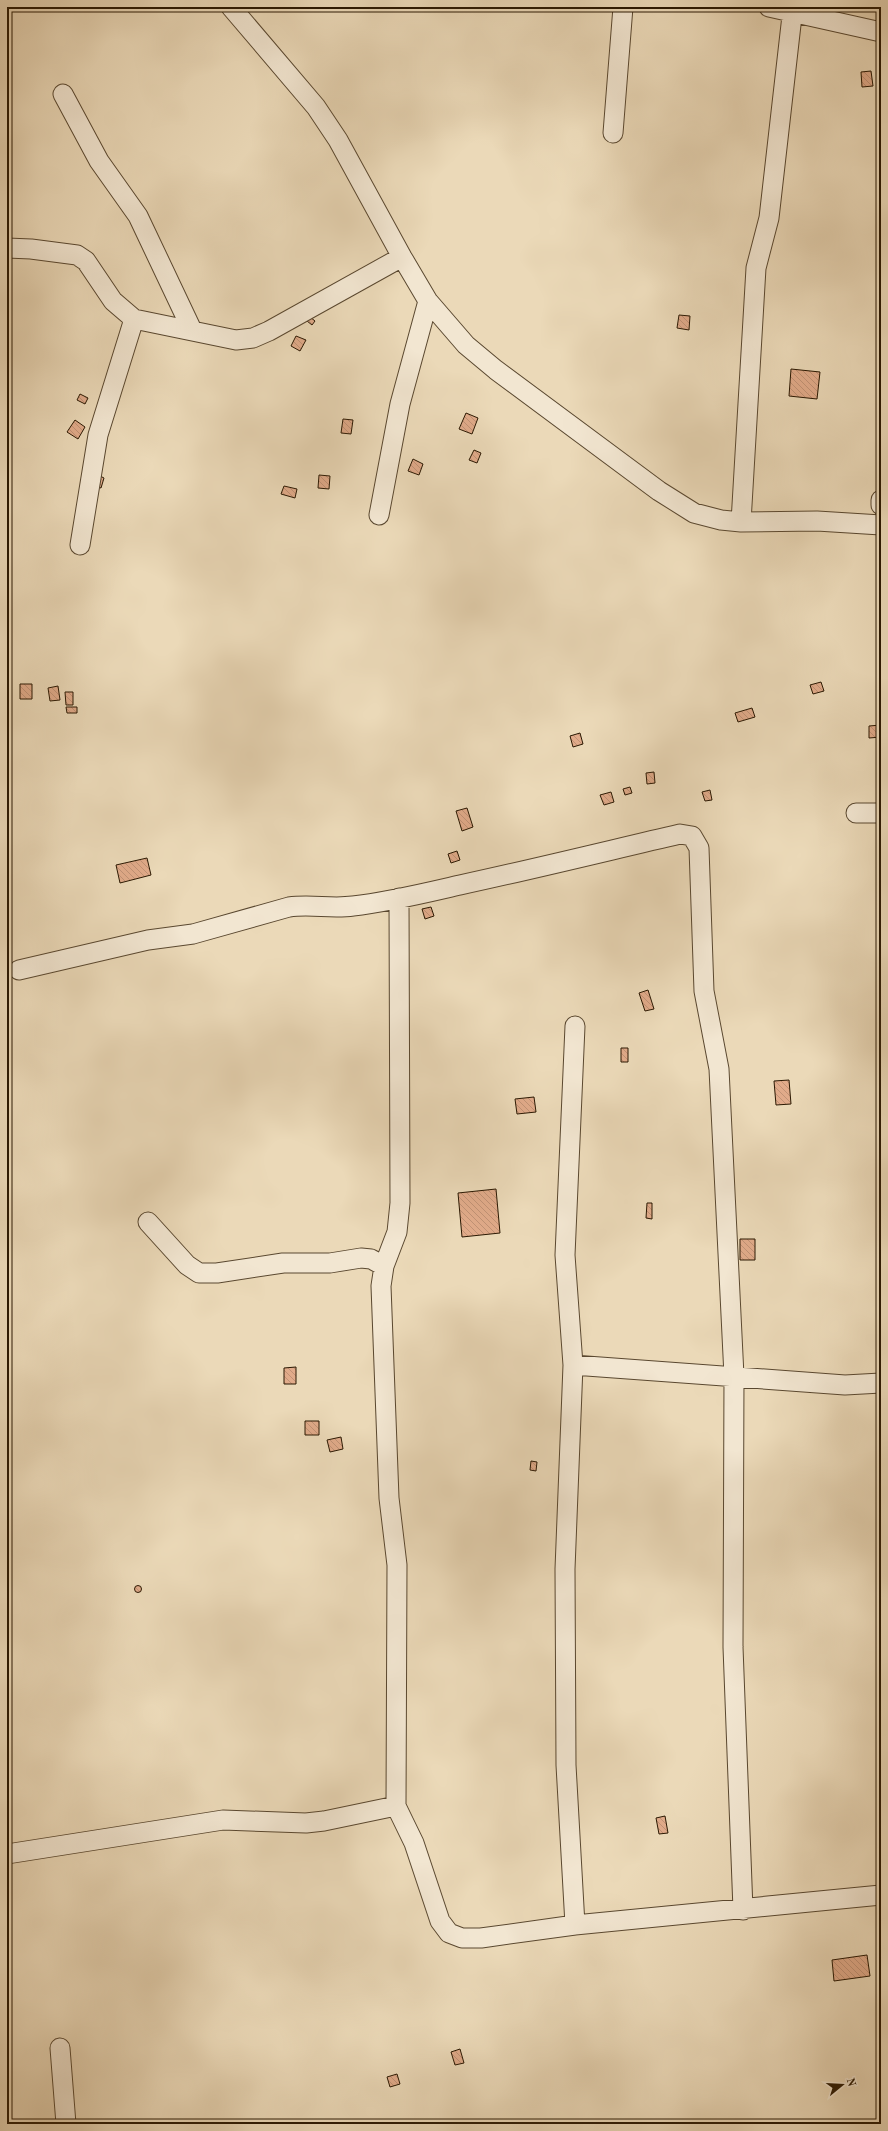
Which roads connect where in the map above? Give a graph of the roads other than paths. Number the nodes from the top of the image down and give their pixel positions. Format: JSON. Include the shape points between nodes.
{"nodes":[{"id":1,"x":232,"y":7,"type":"edge"},
{"id":2,"x":623,"y":7,"type":"edge"},
{"id":3,"x":769,"y":7,"type":"edge"},
{"id":4,"x":793,"y":9,"type":"edge"},
{"id":5,"x":881,"y":32,"type":"edge"},
{"id":6,"x":63,"y":94,"type":"dead end"},
{"id":7,"x":613,"y":133,"type":"dead end"},
{"id":8,"x":7,"y":248,"type":"edge"},
{"id":9,"x":402,"y":258,"type":"junction"},
{"id":10,"x":428,"y":301,"type":"junction"},
{"id":11,"x":134,"y":319,"type":"junction"},
{"id":12,"x":192,"y":330,"type":"junction"},
{"id":13,"x":881,"y":500,"type":"edge"},
{"id":14,"x":881,"y":506,"type":"edge"},
{"id":15,"x":379,"y":515,"type":"dead end"},
{"id":16,"x":741,"y":522,"type":"junction"},
{"id":17,"x":881,"y":525,"type":"edge"},
{"id":18,"x":80,"y":545,"type":"dead end"},
{"id":19,"x":856,"y":813,"type":"dead end"},
{"id":20,"x":881,"y":813,"type":"edge"},
{"id":21,"x":399,"y":898,"type":"junction"},
{"id":22,"x":18,"y":970,"type":"dead end"},
{"id":23,"x":575,"y":1026,"type":"dead end"},
{"id":24,"x":148,"y":1222,"type":"dead end"},
{"id":25,"x":384,"y":1266,"type":"junction"},
{"id":26,"x":573,"y":1365,"type":"junction"},
{"id":27,"x":734,"y":1376,"type":"junction"},
{"id":28,"x":881,"y":1383,"type":"edge"},
{"id":29,"x":396,"y":1806,"type":"junction"},
{"id":30,"x":7,"y":1854,"type":"edge"},
{"id":31,"x":881,"y":1895,"type":"edge"},
{"id":32,"x":743,"y":1910,"type":"junction"},
{"id":33,"x":575,"y":1925,"type":"junction"},
{"id":34,"x":60,"y":2048,"type":"dead end"},
{"id":35,"x":66,"y":2124,"type":"edge"}],
"edges":[{"from":1,"to":9,"type":"street","via":[[316,107],[338,140]]},
{"from":2,"to":7,"type":"street"},
{"from":3,"to":4,"type":"street"},
{"from":4,"to":5,"type":"street"},
{"from":4,"to":16,"type":"street","via":[[769,218],[756,268]]},
{"from":6,"to":12,"type":"street","via":[[99,161],[138,216]]},
{"from":8,"to":11,"type":"street","via":[[77,255],[86,261],[113,301]]},
{"from":9,"to":10,"type":"street"},
{"from":9,"to":12,"type":"street","via":[[253,338],[236,340]]},
{"from":10,"to":15,"type":"street","via":[[400,404]]},
{"from":10,"to":16,"type":"street","via":[[466,346],[659,491],[694,513]]},
{"from":11,"to":12,"type":"street"},
{"from":11,"to":18,"type":"street","via":[[98,435]]},
{"from":13,"to":14,"type":"street"},
{"from":16,"to":17,"type":"street","via":[[817,521]]},
{"from":19,"to":20,"type":"street"},
{"from":21,"to":22,"type":"street","via":[[352,906],[289,907],[193,934],[148,940]]},
{"from":21,"to":25,"type":"street","via":[[400,1203],[398,1232]]},
{"from":21,"to":27,"type":"street","via":[[680,834],[692,836],[698,848],[704,991],[719,1069]]},
{"from":23,"to":26,"type":"street","via":[[565,1255]]},
{"from":24,"to":25,"type":"street","via":[[187,1265],[199,1273],[217,1273],[283,1263],[330,1263],[361,1258],[371,1259]]},
{"from":25,"to":29,"type":"street","via":[[381,1294],[388,1498],[397,1565]]},
{"from":26,"to":27,"type":"street"},
{"from":26,"to":33,"type":"street","via":[[565,1570],[566,1765]]},
{"from":27,"to":28,"type":"street","via":[[845,1384]]},
{"from":27,"to":32,"type":"street","via":[[733,1647]]},
{"from":29,"to":30,"type":"street","via":[[306,1823],[223,1820]]},
{"from":29,"to":33,"type":"street","via":[[414,1842],[440,1921],[449,1933],[462,1938],[481,1938]]},
{"from":31,"to":32,"type":"street"},
{"from":32,"to":33,"type":"street"},
{"from":34,"to":35,"type":"street"}]}
